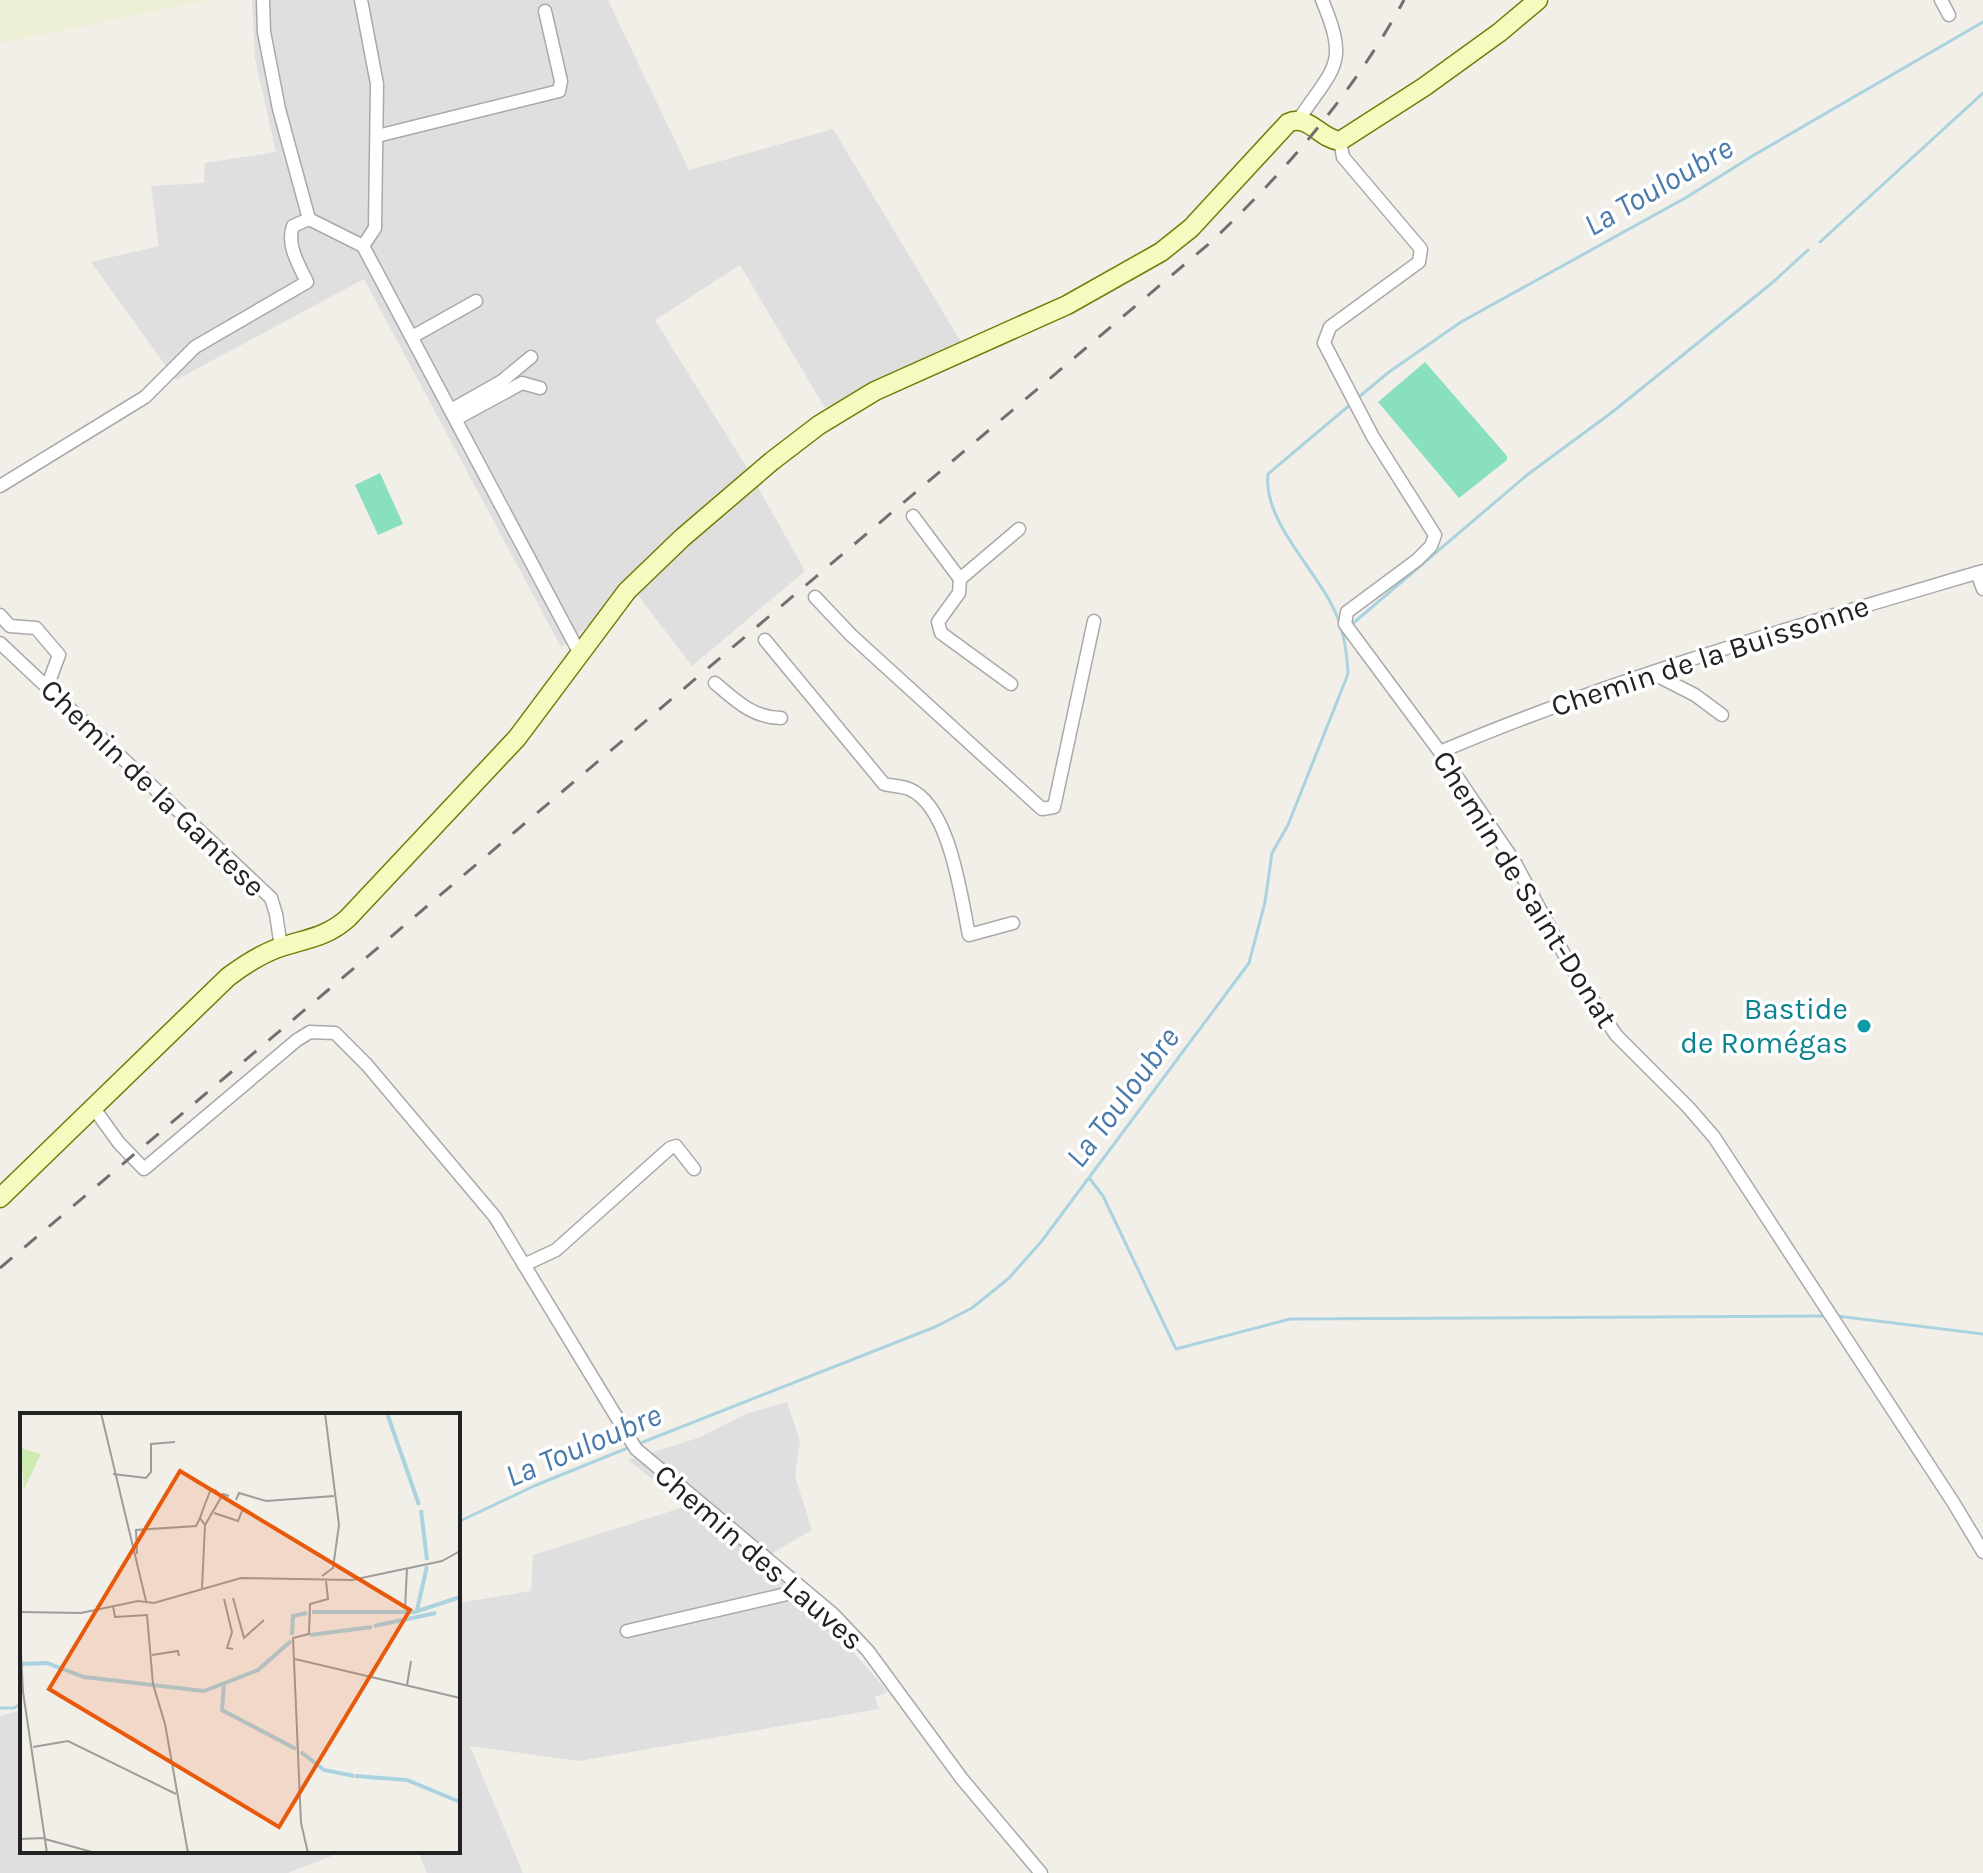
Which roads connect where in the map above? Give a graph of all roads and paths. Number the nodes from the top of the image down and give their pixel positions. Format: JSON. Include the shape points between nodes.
{"nodes":[{"id":1,"x":263,"y":0,"type":"edge"},
{"id":2,"x":361,"y":0,"type":"edge"},
{"id":3,"x":1322,"y":0,"type":"edge"},
{"id":4,"x":1538,"y":0,"type":"edge"},
{"id":5,"x":1941,"y":0,"type":"edge"},
{"id":6,"x":545,"y":11,"type":"dead end"},
{"id":7,"x":1949,"y":15,"type":"dead end"},
{"id":8,"x":1299,"y":119,"type":"junction"},
{"id":9,"x":377,"y":136,"type":"junction"},
{"id":10,"x":1340,"y":141,"type":"junction"},
{"id":11,"x":309,"y":219,"type":"junction"},
{"id":12,"x":363,"y":246,"type":"junction"},
{"id":13,"x":476,"y":301,"type":"dead end"},
{"id":14,"x":412,"y":337,"type":"junction"},
{"id":15,"x":531,"y":357,"type":"dead end"},
{"id":16,"x":540,"y":388,"type":"dead end"},
{"id":17,"x":454,"y":414,"type":"junction"},
{"id":18,"x":0,"y":486,"type":"edge"},
{"id":19,"x":913,"y":516,"type":"dead end"},
{"id":20,"x":1019,"y":529,"type":"dead end"},
{"id":21,"x":1980,"y":572,"type":"edge"},
{"id":22,"x":960,"y":579,"type":"junction"},
{"id":23,"x":1983,"y":589,"type":"edge"},
{"id":24,"x":815,"y":597,"type":"dead end"},
{"id":25,"x":0,"y":615,"type":"edge"},
{"id":26,"x":1094,"y":621,"type":"dead end"},
{"id":27,"x":765,"y":640,"type":"dead end"},
{"id":28,"x":0,"y":643,"type":"edge"},
{"id":29,"x":580,"y":654,"type":"junction"},
{"id":30,"x":1652,"y":673,"type":"junction"},
{"id":31,"x":715,"y":683,"type":"dead end"},
{"id":32,"x":1011,"y":684,"type":"dead end"},
{"id":33,"x":47,"y":687,"type":"junction"},
{"id":34,"x":1722,"y":715,"type":"dead end"},
{"id":35,"x":781,"y":718,"type":"dead end"},
{"id":36,"x":1440,"y":752,"type":"junction"},
{"id":37,"x":1013,"y":923,"type":"dead end"},
{"id":38,"x":281,"y":947,"type":"junction"},
{"id":39,"x":93,"y":1107,"type":"junction"},
{"id":40,"x":694,"y":1169,"type":"dead end"},
{"id":41,"x":0,"y":1198,"type":"edge"},
{"id":42,"x":524,"y":1265,"type":"junction"},
{"id":43,"x":1983,"y":1552,"type":"edge"},
{"id":44,"x":804,"y":1590,"type":"junction"},
{"id":45,"x":627,"y":1631,"type":"dead end"},
{"id":46,"x":1041,"y":1873,"type":"edge"}],
"edges":[{"from":1,"to":11,"type":"street","via":[[279,109]]},
{"from":2,"to":9,"type":"street","via":[[377,84]]},
{"from":3,"to":8,"type":"street","via":[[1335,31],[1337,58]]},
{"from":4,"to":10,"type":"main road","via":[[1437,78]]},
{"from":5,"to":7,"type":"street"},
{"from":6,"to":9,"type":"street","via":[[559,91]]},
{"from":8,"to":10,"type":"main road"},
{"from":8,"to":29,"type":"main road","via":[[1288,123],[1191,228],[1161,252],[1077,300],[887,385],[795,443],[645,573]]},
{"from":9,"to":12,"type":"street","via":[[375,228]]},
{"from":10,"to":36,"type":"street","name":"Chemin de Saint-Donat","via":[[1343,157],[1421,249],[1419,262],[1330,327],[1324,343],[1373,437],[1435,535],[1417,560],[1347,612],[1345,624]]},
{"from":11,"to":12,"type":"street"},
{"from":11,"to":18,"type":"street","via":[[290,233],[307,282],[195,347],[145,397]]},
{"from":12,"to":14,"type":"street"},
{"from":13,"to":14,"type":"street"},
{"from":14,"to":17,"type":"street"},
{"from":15,"to":17,"type":"street"},
{"from":16,"to":17,"type":"street","via":[[522,383]]},
{"from":17,"to":29,"type":"street"},
{"from":19,"to":22,"type":"street"},
{"from":20,"to":22,"type":"street"},
{"from":21,"to":23,"type":"street"},
{"from":21,"to":30,"type":"street","name":"Chemin de la Buissonne"},
{"from":22,"to":32,"type":"street","via":[[959,593],[938,622],[941,633]]},
{"from":24,"to":26,"type":"street","via":[[1042,809],[1054,807]]},
{"from":25,"to":33,"type":"street","via":[[10,626],[36,628],[59,655]]},
{"from":27,"to":37,"type":"street","via":[[884,784],[911,790],[939,820],[952,853],[969,935]]},
{"from":28,"to":33,"type":"street","name":"Chemin de la Gantese"},
{"from":29,"to":38,"type":"main road","via":[[517,738],[348,918],[322,936]]},
{"from":30,"to":34,"type":"street"},
{"from":30,"to":36,"type":"street","name":"Chemin de la Buissonne"},
{"from":31,"to":35,"type":"street","via":[[763,718]]},
{"from":33,"to":38,"type":"street","name":"Chemin de la Gantese","via":[[271,898]]},
{"from":36,"to":43,"type":"street","name":"Chemin de Saint-Donat","via":[[1514,861],[1571,967],[1616,1035],[1714,1137]]},
{"from":38,"to":39,"type":"main road","via":[[228,977]]},
{"from":39,"to":41,"type":"main road"},
{"from":39,"to":42,"type":"street","name":"Chemin des Lauves","via":[[144,1169],[297,1040],[310,1032],[335,1033],[495,1217]]},
{"from":40,"to":42,"type":"street","via":[[676,1146],[670,1148],[556,1250]]},
{"from":42,"to":44,"type":"street","name":"Chemin des Lauves","via":[[633,1445]]},
{"from":44,"to":45,"type":"street"},
{"from":44,"to":46,"type":"street","name":"Chemin des Lauves","via":[[868,1651],[962,1779]]}]}
